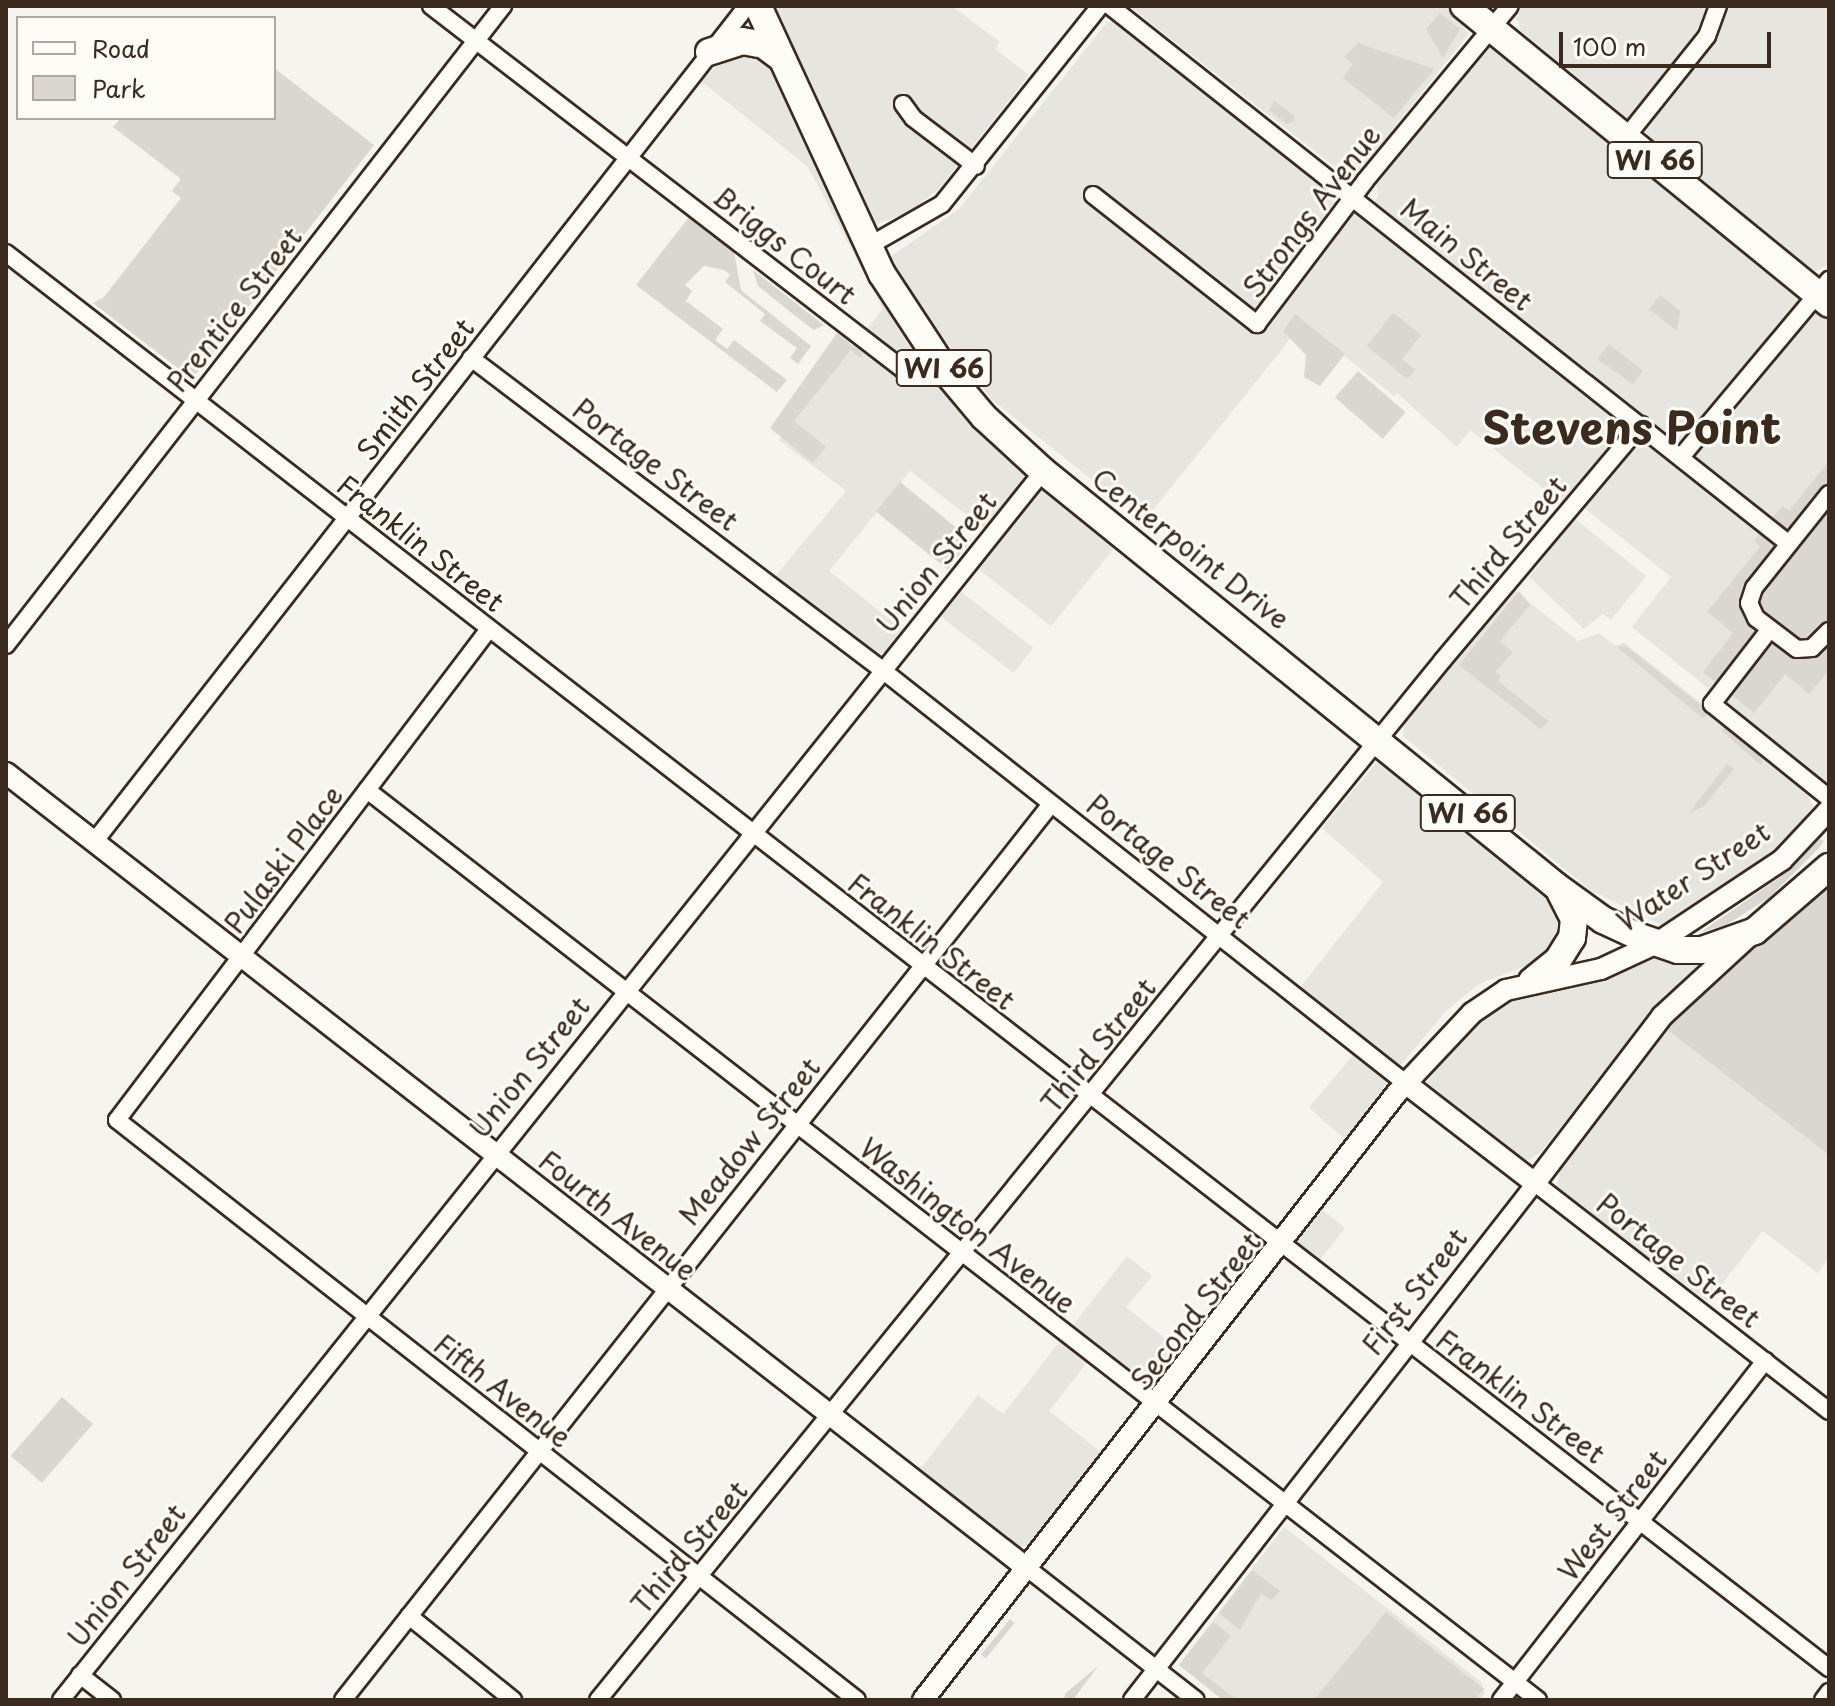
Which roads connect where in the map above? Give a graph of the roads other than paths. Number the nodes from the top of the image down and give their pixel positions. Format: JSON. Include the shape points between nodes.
{"nodes":[{"id":1,"x":431,"y":6,"type":"edge"},
{"id":2,"x":503,"y":6,"type":"edge"},
{"id":3,"x":747,"y":6,"type":"edge"},
{"id":4,"x":758,"y":6,"type":"edge"},
{"id":5,"x":1100,"y":6,"type":"edge"},
{"id":6,"x":1110,"y":6,"type":"edge"},
{"id":7,"x":1464,"y":6,"type":"edge"},
{"id":8,"x":1510,"y":6,"type":"edge"},
{"id":9,"x":1718,"y":6,"type":"edge"},
{"id":10,"x":1492,"y":28,"type":"junction"},
{"id":11,"x":476,"y":41,"type":"junction"},
{"id":12,"x":709,"y":52,"type":"junction"},
{"id":13,"x":781,"y":58,"type":"junction"},
{"id":14,"x":903,"y":104,"type":"dead end"},
{"id":15,"x":1627,"y":136,"type":"junction"},
{"id":16,"x":629,"y":158,"type":"junction"},
{"id":17,"x":976,"y":166,"type":"junction"},
{"id":18,"x":1093,"y":195,"type":"dead end"},
{"id":19,"x":1354,"y":196,"type":"junction"},
{"id":20,"x":867,"y":247,"type":"junction"},
{"id":21,"x":6,"y":253,"type":"edge"},
{"id":22,"x":1825,"y":293,"type":"edge"},
{"id":23,"x":471,"y":358,"type":"junction"},
{"id":24,"x":909,"y":374,"type":"dead end"},
{"id":25,"x":196,"y":400,"type":"junction"},
{"id":26,"x":1641,"y":425,"type":"junction"},
{"id":27,"x":1681,"y":457,"type":"junction"},
{"id":28,"x":1043,"y":471,"type":"junction"},
{"id":29,"x":1829,"y":494,"type":"edge"},
{"id":30,"x":346,"y":519,"type":"junction"},
{"id":31,"x":1789,"y":544,"type":"junction"},
{"id":32,"x":489,"y":629,"type":"junction"},
{"id":33,"x":1770,"y":629,"type":"junction"},
{"id":34,"x":1829,"y":631,"type":"edge"},
{"id":35,"x":6,"y":645,"type":"edge"},
{"id":36,"x":881,"y":669,"type":"junction"},
{"id":37,"x":1380,"y":739,"type":"junction"},
{"id":38,"x":6,"y":773,"type":"edge"},
{"id":39,"x":367,"y":790,"type":"junction"},
{"id":40,"x":1829,"y":798,"type":"edge"},
{"id":41,"x":1051,"y":804,"type":"junction"},
{"id":42,"x":1829,"y":810,"type":"edge"},
{"id":43,"x":750,"y":833,"type":"junction"},
{"id":44,"x":94,"y":842,"type":"junction"},
{"id":45,"x":1829,"y":867,"type":"edge"},
{"id":46,"x":1556,"y":886,"type":"junction"},
{"id":47,"x":1755,"y":931,"type":"junction"},
{"id":48,"x":1221,"y":937,"type":"junction"},
{"id":49,"x":1657,"y":943,"type":"junction"},
{"id":50,"x":241,"y":958,"type":"junction"},
{"id":51,"x":922,"y":967,"type":"junction"},
{"id":52,"x":1532,"y":981,"type":"junction"},
{"id":53,"x":624,"y":990,"type":"junction"},
{"id":54,"x":1408,"y":1085,"type":"junction"},
{"id":55,"x":1089,"y":1096,"type":"junction"},
{"id":56,"x":117,"y":1120,"type":"joint"},
{"id":57,"x":796,"y":1124,"type":"junction"},
{"id":58,"x":493,"y":1154,"type":"junction"},
{"id":59,"x":1535,"y":1183,"type":"junction"},
{"id":60,"x":1282,"y":1246,"type":"junction"},
{"id":61,"x":963,"y":1255,"type":"junction"},
{"id":62,"x":665,"y":1287,"type":"junction"},
{"id":63,"x":365,"y":1313,"type":"junction"},
{"id":64,"x":1409,"y":1343,"type":"junction"},
{"id":65,"x":1765,"y":1361,"type":"junction"},
{"id":66,"x":1156,"y":1405,"type":"junction"},
{"id":67,"x":1829,"y":1411,"type":"edge"},
{"id":68,"x":833,"y":1416,"type":"junction"},
{"id":69,"x":537,"y":1449,"type":"junction"},
{"id":70,"x":1283,"y":1505,"type":"junction"},
{"id":71,"x":1641,"y":1521,"type":"junction"},
{"id":72,"x":1027,"y":1568,"type":"junction"},
{"id":73,"x":697,"y":1576,"type":"junction"},
{"id":74,"x":409,"y":1616,"type":"junction"},
{"id":75,"x":1829,"y":1668,"type":"edge"},
{"id":76,"x":1157,"y":1669,"type":"junction"},
{"id":77,"x":80,"y":1675,"type":"junction"},
{"id":78,"x":1515,"y":1682,"type":"junction"},
{"id":79,"x":1829,"y":1692,"type":"edge"},
{"id":80,"x":61,"y":1700,"type":"edge"},
{"id":81,"x":112,"y":1700,"type":"edge"},
{"id":82,"x":343,"y":1700,"type":"edge"},
{"id":83,"x":513,"y":1700,"type":"edge"},
{"id":84,"x":598,"y":1700,"type":"edge"},
{"id":85,"x":857,"y":1700,"type":"edge"},
{"id":86,"x":923,"y":1700,"type":"edge"},
{"id":87,"x":1132,"y":1700,"type":"edge"},
{"id":88,"x":1196,"y":1700,"type":"edge"},
{"id":89,"x":1501,"y":1700,"type":"edge"},
{"id":90,"x":1538,"y":1700,"type":"edge"},
{"id":91,"x":1823,"y":1700,"type":"edge"}],
"edges":[{"from":1,"to":11,"type":"street","name":"Briggs Court"},
{"from":2,"to":11,"type":"street","name":"Prentice Street"},
{"from":3,"to":12,"type":"street","name":"Smith Street"},
{"from":4,"to":13,"type":"main road","name":"Centerpoint Drive","number":"WI 66"},
{"from":5,"to":17,"type":"street"},
{"from":6,"to":19,"type":"street","name":"Main Street"},
{"from":7,"to":10,"type":"main road","number":"WI 66"},
{"from":8,"to":10,"type":"street","name":"Strongs Avenue"},
{"from":9,"to":15,"type":"street","via":[[1707,36]]},
{"from":10,"to":15,"type":"main road","number":"WI 66"},
{"from":10,"to":19,"type":"street","name":"Strongs Avenue"},
{"from":11,"to":16,"type":"street","name":"Briggs Court"},
{"from":11,"to":25,"type":"street","name":"Prentice Street"},
{"from":12,"to":13,"type":"main road","via":[[742,41],[764,45]]},
{"from":12,"to":16,"type":"street","name":"Smith Street"},
{"from":13,"to":20,"type":"main road","name":"Centerpoint Drive","number":"WI 66"},
{"from":14,"to":17,"type":"street","via":[[913,118]]},
{"from":15,"to":22,"type":"main road","number":"WI 66"},
{"from":16,"to":23,"type":"street","name":"Smith Street"},
{"from":16,"to":24,"type":"street","name":"Briggs Court"},
{"from":17,"to":20,"type":"street","via":[[930,213]]},
{"from":18,"to":19,"type":"street","name":"Strongs Avenue","via":[[1257,324]]},
{"from":19,"to":26,"type":"street","name":"Main Street"},
{"from":20,"to":28,"type":"main road","name":"Centerpoint Drive","number":"WI 66","via":[[947,373]]},
{"from":21,"to":25,"type":"street","name":"Franklin Street"},
{"from":22,"to":27,"type":"street"},
{"from":23,"to":30,"type":"street","name":"Smith Street"},
{"from":23,"to":36,"type":"street","name":"Portage Street"},
{"from":25,"to":30,"type":"street","name":"Franklin Street"},
{"from":25,"to":35,"type":"street","name":"Prentice Street"},
{"from":26,"to":27,"type":"street","name":"Main Street"},
{"from":26,"to":37,"type":"street","name":"Third Street"},
{"from":27,"to":31,"type":"street","name":"Main Street"},
{"from":28,"to":36,"type":"street","name":"Union Street"},
{"from":28,"to":37,"type":"main road","name":"Centerpoint Drive","number":"WI 66"},
{"from":29,"to":31,"type":"street"},
{"from":30,"to":32,"type":"street","name":"Franklin Street"},
{"from":30,"to":44,"type":"street","name":"Smith Street"},
{"from":31,"to":33,"type":"street","via":[[1750,595],[1751,610]]},
{"from":32,"to":39,"type":"street","name":"Pulaski Place"},
{"from":32,"to":43,"type":"street","name":"Franklin Street"},
{"from":33,"to":34,"type":"street","via":[[1805,651]]},
{"from":33,"to":40,"type":"street","via":[[1712,704]]},
{"from":36,"to":41,"type":"street","name":"Portage Street"},
{"from":36,"to":43,"type":"street","name":"Union Street"},
{"from":37,"to":46,"type":"main road","name":"Centerpoint Drive","number":"WI 66"},
{"from":37,"to":48,"type":"street","name":"Third Street"},
{"from":38,"to":44,"type":"street","name":"Fourth Avenue"},
{"from":39,"to":50,"type":"street","name":"Pulaski Place"},
{"from":39,"to":53,"type":"street","name":"Washington Avenue"},
{"from":41,"to":48,"type":"street","name":"Portage Street"},
{"from":41,"to":51,"type":"street","name":"Meadow Street"},
{"from":42,"to":49,"type":"street","name":"Water Street","via":[[1782,860]]},
{"from":43,"to":51,"type":"street","name":"Franklin Street"},
{"from":43,"to":53,"type":"street","name":"Union Street"},
{"from":44,"to":50,"type":"street","name":"Fourth Avenue"},
{"from":45,"to":47,"type":"main road","number":"WI 66"},
{"from":46,"to":49,"type":"main road","name":"Centerpoint Drive","number":"WI 66","via":[[1603,920]]},
{"from":46,"to":52,"type":"main road","via":[[1574,919],[1572,938],[1558,960]]},
{"from":47,"to":49,"type":"main road","name":"Centerpoint Drive","number":"WI 66","via":[[1702,950]]},
{"from":47,"to":59,"type":"street","name":"First Street","via":[[1662,1016]]},
{"from":48,"to":54,"type":"street","name":"Portage Street"},
{"from":48,"to":55,"type":"street","name":"Third Street"},
{"from":49,"to":52,"type":"street","name":"Water Street","via":[[1601,969]]},
{"from":50,"to":56,"type":"street","name":"Pulaski Place"},
{"from":50,"to":58,"type":"street","name":"Fourth Avenue"},
{"from":51,"to":55,"type":"street","name":"Franklin Street"},
{"from":51,"to":57,"type":"street","name":"Meadow Street"},
{"from":52,"to":54,"type":"street","name":"Second Street","via":[[1495,996],[1472,1013]]},
{"from":53,"to":57,"type":"street","name":"Washington Avenue"},
{"from":53,"to":58,"type":"street","name":"Union Street"},
{"from":54,"to":59,"type":"street","name":"Portage Street"},
{"from":54,"to":60,"type":"street","name":"Second Street"},
{"from":55,"to":60,"type":"street","name":"Franklin Street"},
{"from":55,"to":61,"type":"street","name":"Third Street"},
{"from":56,"to":63,"type":"street","name":"Fifth Avenue"},
{"from":57,"to":61,"type":"street","name":"Washington Avenue"},
{"from":57,"to":62,"type":"street","name":"Meadow Street"},
{"from":58,"to":62,"type":"street","name":"Fourth Avenue"},
{"from":58,"to":63,"type":"street","name":"Union Street"},
{"from":59,"to":64,"type":"street","name":"First Street"},
{"from":59,"to":65,"type":"street","name":"Portage Street"},
{"from":60,"to":64,"type":"street","name":"Franklin Street"},
{"from":60,"to":66,"type":"street","name":"Second Street"},
{"from":61,"to":66,"type":"street","name":"Washington Avenue"},
{"from":61,"to":68,"type":"street","name":"Third Street"},
{"from":62,"to":68,"type":"street","name":"Fourth Avenue"},
{"from":62,"to":69,"type":"street","name":"Meadow Street"},
{"from":63,"to":69,"type":"street","name":"Fifth Avenue"},
{"from":63,"to":77,"type":"street","name":"Union Street"},
{"from":64,"to":70,"type":"street","name":"First Street"},
{"from":64,"to":71,"type":"street","name":"Franklin Street"},
{"from":65,"to":67,"type":"street","name":"Portage Street"},
{"from":65,"to":71,"type":"street","name":"West Street"},
{"from":66,"to":70,"type":"street","name":"Washington Avenue"},
{"from":66,"to":72,"type":"street","name":"Second Street"},
{"from":68,"to":72,"type":"street","name":"Fourth Avenue"},
{"from":68,"to":73,"type":"street","name":"Third Street"},
{"from":69,"to":73,"type":"street","name":"Fifth Avenue"},
{"from":69,"to":74,"type":"street","name":"Meadow Street"},
{"from":70,"to":76,"type":"street","name":"First Street"},
{"from":70,"to":78,"type":"street","name":"Washington Avenue"},
{"from":71,"to":75,"type":"street","name":"Franklin Street"},
{"from":71,"to":78,"type":"street","name":"West Street"},
{"from":72,"to":76,"type":"street","name":"Fourth Avenue"},
{"from":72,"to":86,"type":"street","name":"Second Street"},
{"from":73,"to":84,"type":"street","name":"Third Street"},
{"from":73,"to":85,"type":"street","name":"Fifth Avenue"},
{"from":74,"to":82,"type":"street","name":"Meadow Street"},
{"from":74,"to":83,"type":"street"},
{"from":76,"to":87,"type":"street","name":"First Street"},
{"from":76,"to":88,"type":"street","name":"Fourth Avenue"},
{"from":77,"to":80,"type":"street","name":"Union Street"},
{"from":77,"to":81,"type":"street"},
{"from":78,"to":89,"type":"street","name":"West Street"},
{"from":78,"to":90,"type":"street","name":"Washington Avenue"},
{"from":79,"to":91,"type":"street"}]}
